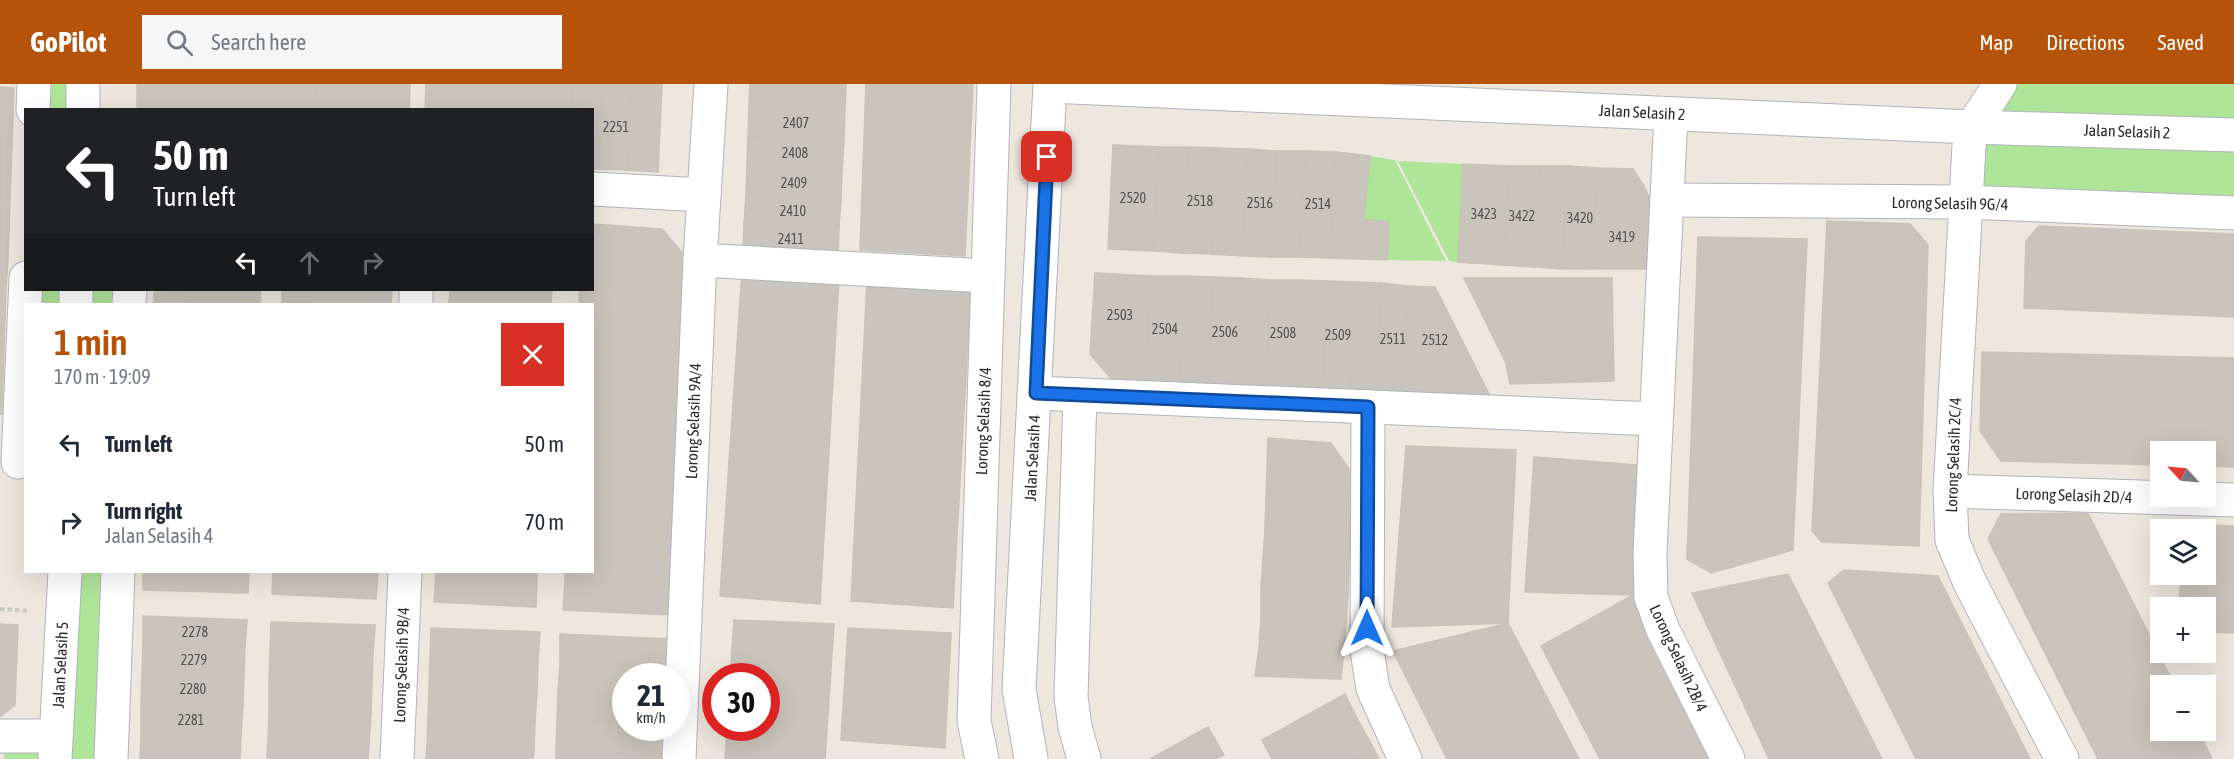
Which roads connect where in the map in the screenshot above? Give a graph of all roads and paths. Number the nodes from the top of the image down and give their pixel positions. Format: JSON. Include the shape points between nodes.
{"nodes":[{"id":1,"x":34,"y":84,"type":"edge"},
{"id":2,"x":84,"y":84,"type":"edge"},
{"id":3,"x":711,"y":84,"type":"edge"},
{"id":4,"x":994,"y":84,"type":"edge"},
{"id":5,"x":2000,"y":84,"type":"edge"},
{"id":6,"x":1050,"y":85,"type":"edge"},
{"id":7,"x":33,"y":108,"type":"edge"},
{"id":8,"x":82,"y":108,"type":"edge"},
{"id":9,"x":1671,"y":114,"type":"junction"},
{"id":10,"x":1972,"y":127,"type":"junction"},
{"id":11,"x":2234,"y":135,"type":"edge"},
{"id":12,"x":594,"y":189,"type":"edge"},
{"id":13,"x":704,"y":195,"type":"junction"},
{"id":14,"x":1667,"y":200,"type":"junction"},
{"id":15,"x":1965,"y":202,"type":"junction"},
{"id":16,"x":2234,"y":213,"type":"edge"},
{"id":17,"x":700,"y":260,"type":"junction"},
{"id":18,"x":987,"y":276,"type":"junction"},
{"id":19,"x":24,"y":309,"type":"edge"},
{"id":20,"x":1036,"y":393,"type":"junction"},
{"id":21,"x":1080,"y":395,"type":"junction"},
{"id":22,"x":1368,"y":407,"type":"junction"},
{"id":23,"x":1656,"y":419,"type":"junction"},
{"id":24,"x":14,"y":462,"type":"edge"},
{"id":25,"x":1950,"y":491,"type":"junction"},
{"id":26,"x":2234,"y":500,"type":"edge"},
{"id":27,"x":65,"y":573,"type":"edge"},
{"id":28,"x":118,"y":573,"type":"edge"},
{"id":29,"x":405,"y":573,"type":"edge"},
{"id":30,"x":3,"y":743,"type":"edge"},
{"id":31,"x":56,"y":747,"type":"edge"},
{"id":32,"x":982,"y":758,"type":"edge"},
{"id":33,"x":111,"y":759,"type":"edge"},
{"id":34,"x":397,"y":759,"type":"edge"},
{"id":35,"x":679,"y":759,"type":"edge"},
{"id":36,"x":1030,"y":759,"type":"edge"},
{"id":37,"x":1084,"y":759,"type":"edge"},
{"id":38,"x":1405,"y":759,"type":"edge"},
{"id":39,"x":1728,"y":759,"type":"edge"},
{"id":40,"x":2062,"y":759,"type":"edge"}],
"edges":[{"from":1,"to":7,"type":"street"},
{"from":2,"to":8,"type":"street"},
{"from":3,"to":13,"type":"street","name":"Lorong Selasih 9A/4"},
{"from":4,"to":18,"type":"street","name":"Lorong Selasih 8/4"},
{"from":5,"to":10,"type":"street"},
{"from":6,"to":9,"type":"street","name":"Jalan Selasih 2"},
{"from":6,"to":20,"type":"street","name":"Jalan Selasih 4"},
{"from":9,"to":10,"type":"street","name":"Jalan Selasih 2"},
{"from":9,"to":14,"type":"street","name":"Lorong Selasih 2B/4"},
{"from":10,"to":11,"type":"street","name":"Jalan Selasih 2"},
{"from":10,"to":15,"type":"street","name":"Lorong Selasih 2C/4"},
{"from":12,"to":13,"type":"street"},
{"from":13,"to":17,"type":"street","name":"Lorong Selasih 9A/4"},
{"from":14,"to":15,"type":"street","name":"Lorong Selasih 9G/4"},
{"from":14,"to":23,"type":"street","name":"Lorong Selasih 2B/4"},
{"from":15,"to":16,"type":"street","name":"Lorong Selasih 9G/4"},
{"from":15,"to":25,"type":"street","name":"Lorong Selasih 2C/4"},
{"from":17,"to":18,"type":"street"},
{"from":17,"to":35,"type":"street","name":"Lorong Selasih 9A/4"},
{"from":18,"to":32,"type":"street","name":"Lorong Selasih 8/4","via":[[974,722]]},
{"from":19,"to":24,"type":"street"},
{"from":20,"to":21,"type":"street"},
{"from":20,"to":36,"type":"street","name":"Jalan Selasih 4","via":[[1019,689]]},
{"from":21,"to":22,"type":"street"},
{"from":21,"to":37,"type":"street","via":[[1071,697]]},
{"from":22,"to":23,"type":"street"},
{"from":22,"to":38,"type":"street","via":[[1367,650],[1373,689]]},
{"from":23,"to":39,"type":"street","name":"Lorong Selasih 2B/4","via":[[1651,597],[1663,630]]},
{"from":25,"to":26,"type":"street","name":"Lorong Selasih 2D/4"},
{"from":25,"to":40,"type":"street","name":"Lorong Selasih 2C/4","via":[[1952,540],[1970,583]]},
{"from":27,"to":31,"type":"street","name":"Jalan Selasih 5"},
{"from":28,"to":33,"type":"street"},
{"from":29,"to":34,"type":"street","name":"Lorong Selasih 9B/4"},
{"from":30,"to":31,"type":"street"}]}
